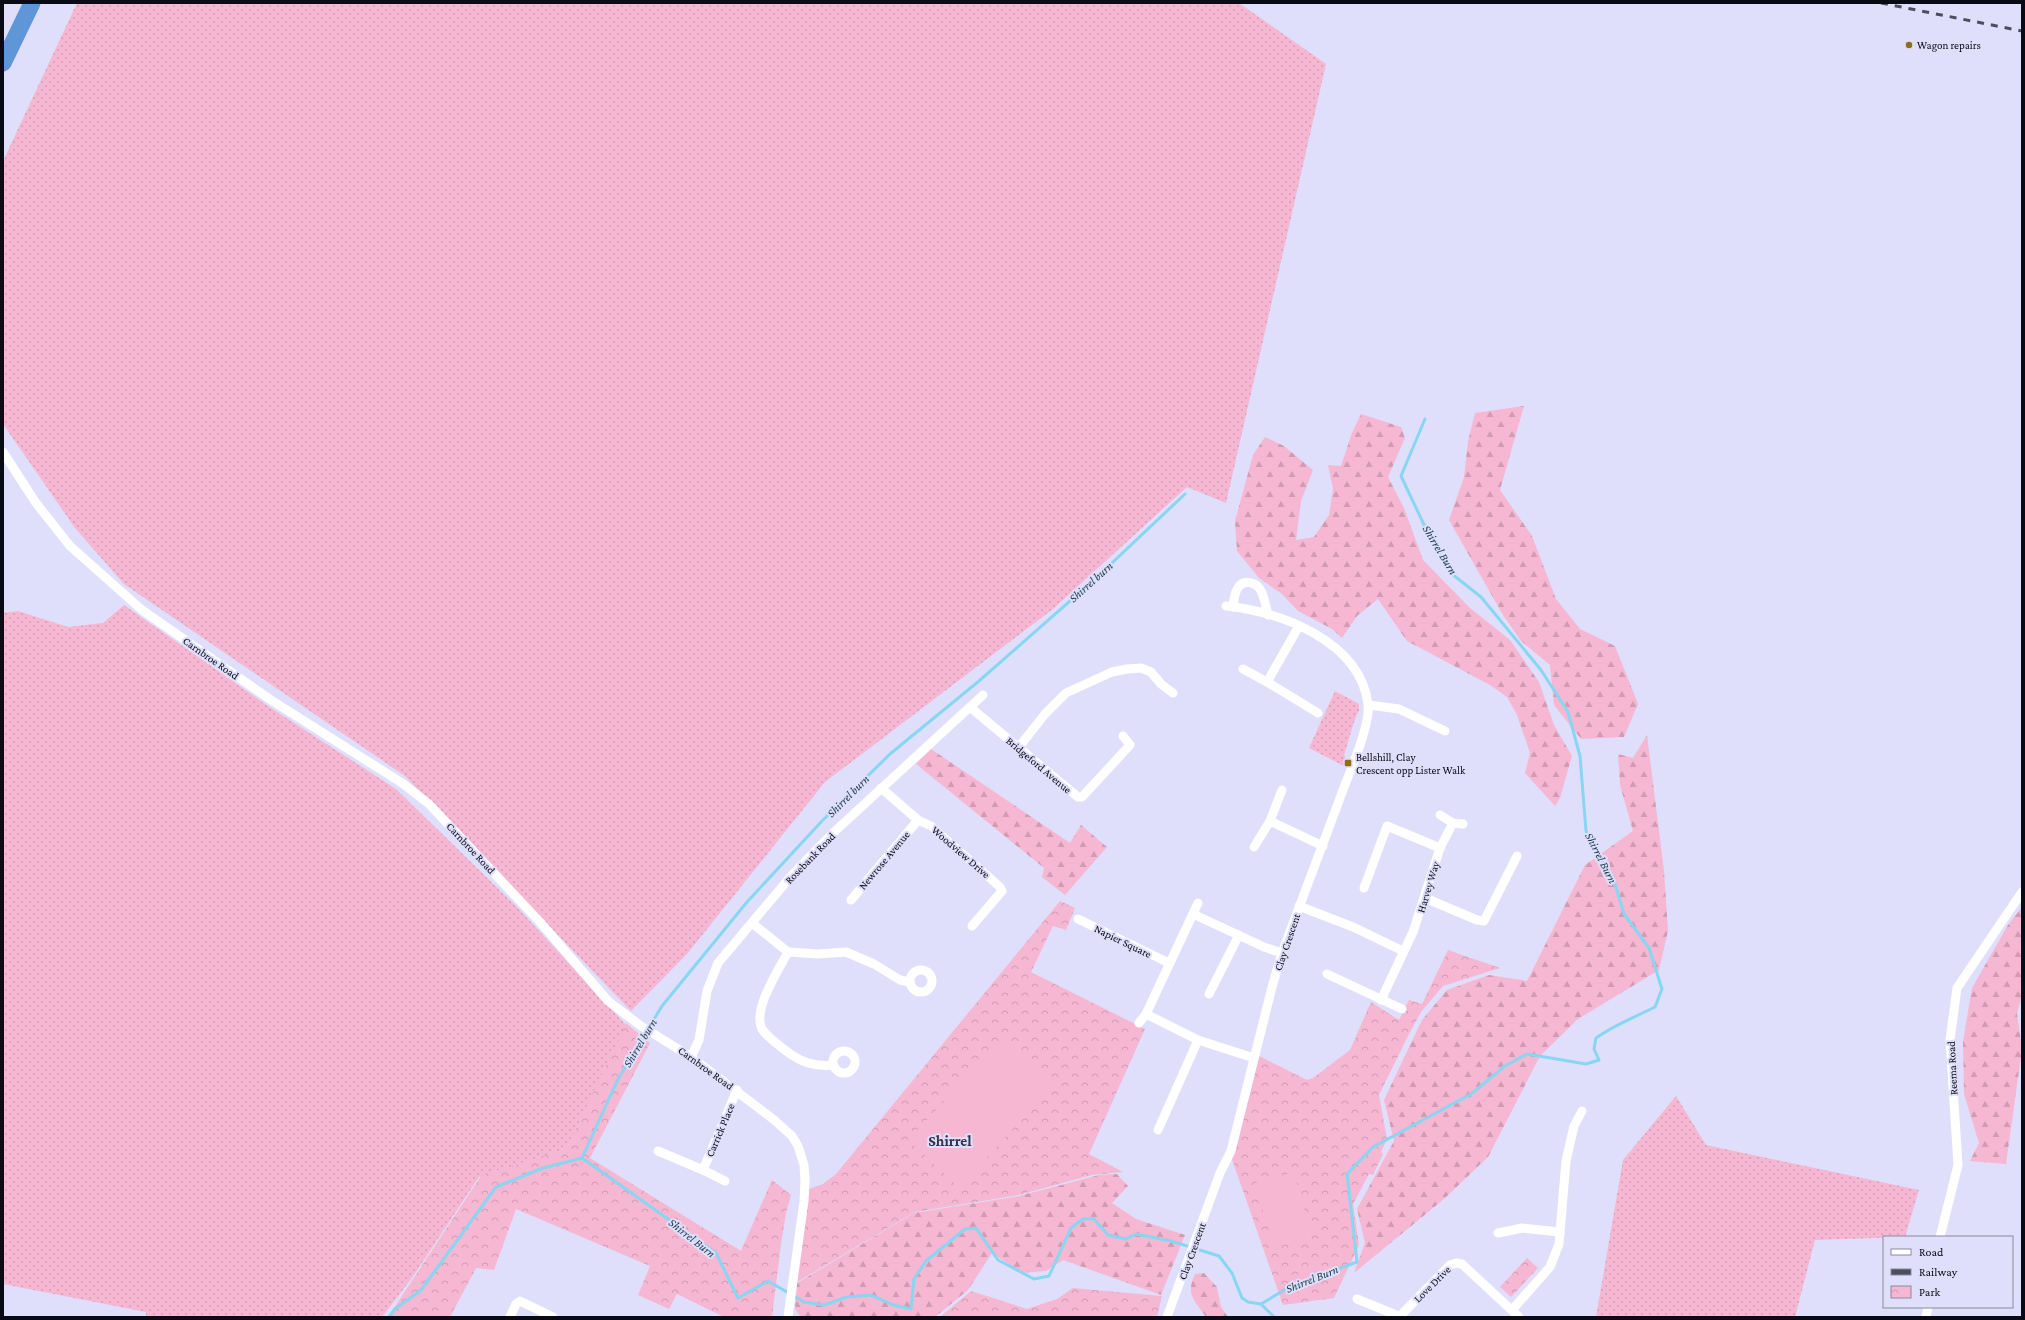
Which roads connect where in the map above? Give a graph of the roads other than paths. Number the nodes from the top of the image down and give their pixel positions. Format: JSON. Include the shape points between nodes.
{"nodes":[{"id":1,"x":32,"y":3,"type":"edge"},
{"id":2,"x":3,"y":63,"type":"edge"},
{"id":3,"x":3,"y":452,"type":"edge"},
{"id":4,"x":1268,"y":615,"type":"junction"},
{"id":5,"x":1299,"y":626,"type":"junction"},
{"id":6,"x":1243,"y":669,"type":"dead end"},
{"id":7,"x":1267,"y":682,"type":"junction"},
{"id":8,"x":1173,"y":693,"type":"dead end"},
{"id":9,"x":983,"y":695,"type":"dead end"},
{"id":10,"x":1369,"y":706,"type":"junction"},
{"id":11,"x":971,"y":708,"type":"junction"},
{"id":12,"x":1318,"y":713,"type":"dead end"},
{"id":13,"x":1445,"y":731,"type":"dead end"},
{"id":14,"x":1123,"y":736,"type":"dead end"},
{"id":15,"x":1019,"y":747,"type":"junction"},
{"id":16,"x":881,"y":788,"type":"junction"},
{"id":17,"x":1282,"y":790,"type":"dead end"},
{"id":18,"x":1440,"y":815,"type":"dead end"},
{"id":19,"x":918,"y":820,"type":"junction"},
{"id":20,"x":1270,"y":821,"type":"junction"},
{"id":21,"x":1453,"y":823,"type":"junction"},
{"id":22,"x":1463,"y":824,"type":"dead end"},
{"id":23,"x":1323,"y":846,"type":"junction"},
{"id":24,"x":1254,"y":847,"type":"dead end"},
{"id":25,"x":1440,"y":848,"type":"junction"},
{"id":26,"x":1517,"y":856,"type":"dead end"},
{"id":27,"x":1364,"y":888,"type":"dead end"},
{"id":28,"x":2022,"y":892,"type":"edge"},
{"id":29,"x":1425,"y":898,"type":"junction"},
{"id":30,"x":851,"y":900,"type":"dead end"},
{"id":31,"x":1198,"y":903,"type":"dead end"},
{"id":32,"x":1299,"y":906,"type":"junction"},
{"id":33,"x":1193,"y":914,"type":"junction"},
{"id":34,"x":1078,"y":919,"type":"dead end"},
{"id":35,"x":752,"y":923,"type":"junction"},
{"id":36,"x":972,"y":926,"type":"dead end"},
{"id":37,"x":1239,"y":935,"type":"junction"},
{"id":38,"x":1403,"y":951,"type":"junction"},
{"id":39,"x":788,"y":952,"type":"junction"},
{"id":40,"x":1282,"y":953,"type":"junction"},
{"id":41,"x":1169,"y":964,"type":"junction"},
{"id":42,"x":1327,"y":974,"type":"dead end"},
{"id":43,"x":910,"y":982,"type":"dead end"},
{"id":44,"x":1209,"y":994,"type":"dead end"},
{"id":45,"x":1381,"y":1000,"type":"junction"},
{"id":46,"x":1402,"y":1009,"type":"dead end"},
{"id":47,"x":1146,"y":1014,"type":"junction"},
{"id":48,"x":1139,"y":1023,"type":"dead end"},
{"id":49,"x":1198,"y":1040,"type":"junction"},
{"id":50,"x":691,"y":1057,"type":"junction"},
{"id":51,"x":1254,"y":1058,"type":"junction"},
{"id":52,"x":833,"y":1064,"type":"dead end"},
{"id":53,"x":736,"y":1090,"type":"junction"},
{"id":54,"x":1582,"y":1111,"type":"dead end"},
{"id":55,"x":1158,"y":1130,"type":"dead end"},
{"id":56,"x":658,"y":1151,"type":"dead end"},
{"id":57,"x":703,"y":1170,"type":"junction"},
{"id":58,"x":725,"y":1181,"type":"dead end"},
{"id":59,"x":1560,"y":1232,"type":"junction"},
{"id":60,"x":1498,"y":1233,"type":"dead end"},
{"id":61,"x":1940,"y":1236,"type":"edge"},
{"id":62,"x":1357,"y":1299,"type":"dead end"},
{"id":63,"x":1516,"y":1314,"type":"edge"},
{"id":64,"x":510,"y":1317,"type":"edge"},
{"id":65,"x":553,"y":1317,"type":"edge"},
{"id":66,"x":788,"y":1317,"type":"edge"},
{"id":67,"x":1167,"y":1317,"type":"edge"},
{"id":68,"x":1401,"y":1317,"type":"edge"}],
"edges":[{"from":1,"to":2,"type":"highway"},
{"from":3,"to":50,"type":"street","name":"Carnbroe Road","via":[[36,503],[70,546],[142,610],[271,700],[402,783],[429,804],[540,922],[608,1001],[641,1026]]},
{"from":4,"to":4,"type":"street","name":"Clay Crescent","via":[[1229,606],[1240,585],[1248,582],[1257,586],[1262,593]]},
{"from":4,"to":5,"type":"street","name":"Clay Crescent"},
{"from":5,"to":7,"type":"street"},
{"from":5,"to":10,"type":"street","name":"Clay Crescent","via":[[1324,638],[1342,654],[1361,677]]},
{"from":6,"to":7,"type":"street"},
{"from":7,"to":12,"type":"street"},
{"from":8,"to":15,"type":"street","via":[[1151,672],[1142,668],[1112,672],[1066,693],[1045,714]]},
{"from":9,"to":11,"type":"street","name":"Rosebank Road"},
{"from":10,"to":13,"type":"street","via":[[1398,709]]},
{"from":10,"to":23,"type":"street","name":"Clay Crescent","via":[[1360,745]]},
{"from":11,"to":15,"type":"street","name":"Bridgeford Avenue"},
{"from":11,"to":16,"type":"street","name":"Rosebank Road"},
{"from":14,"to":15,"type":"street","name":"Bridgeford Avenue","via":[[1130,745],[1082,797],[1074,795]]},
{"from":16,"to":19,"type":"street","name":"Woodview Drive"},
{"from":16,"to":35,"type":"street","name":"Rosebank Road","via":[[792,876]]},
{"from":17,"to":20,"type":"street"},
{"from":18,"to":21,"type":"street"},
{"from":19,"to":30,"type":"street","name":"Newrose Avenue"},
{"from":19,"to":36,"type":"street","name":"Woodview Drive","via":[[931,826],[1002,891]]},
{"from":20,"to":23,"type":"street"},
{"from":20,"to":24,"type":"street"},
{"from":21,"to":22,"type":"street"},
{"from":21,"to":25,"type":"street"},
{"from":23,"to":32,"type":"street","name":"Clay Crescent"},
{"from":25,"to":27,"type":"street","name":"Harvey Way","via":[[1387,826]]},
{"from":25,"to":29,"type":"street","name":"Harvey Way"},
{"from":26,"to":29,"type":"street","via":[[1484,921]]},
{"from":28,"to":61,"type":"street","name":"Reema Road","via":[[1957,988],[1950,1040],[1958,1165]]},
{"from":29,"to":38,"type":"street","name":"Harvey Way"},
{"from":31,"to":33,"type":"street"},
{"from":32,"to":38,"type":"street","via":[[1353,927]]},
{"from":32,"to":40,"type":"street","name":"Clay Crescent"},
{"from":33,"to":37,"type":"street"},
{"from":33,"to":41,"type":"street"},
{"from":34,"to":41,"type":"street","name":"Napier Square"},
{"from":35,"to":39,"type":"street"},
{"from":35,"to":50,"type":"street","name":"Rosebank Road","via":[[714,971],[707,991],[699,1040]]},
{"from":37,"to":40,"type":"street","via":[[1264,948]]},
{"from":37,"to":44,"type":"street"},
{"from":38,"to":45,"type":"street","name":"Harvey Way"},
{"from":39,"to":43,"type":"street","via":[[846,952],[874,964],[900,980]]},
{"from":39,"to":52,"type":"street","via":[[763,1001],[760,1022],[774,1041],[800,1061],[816,1066]]},
{"from":40,"to":51,"type":"street","name":"Clay Crescent"},
{"from":41,"to":47,"type":"street"},
{"from":42,"to":45,"type":"street"},
{"from":45,"to":46,"type":"street"},
{"from":47,"to":48,"type":"street"},
{"from":47,"to":49,"type":"street"},
{"from":49,"to":51,"type":"street"},
{"from":49,"to":55,"type":"street"},
{"from":50,"to":53,"type":"street","name":"Carnbroe Road"},
{"from":51,"to":67,"type":"street","name":"Clay Crescent","via":[[1231,1151]]},
{"from":53,"to":57,"type":"street","name":"Carrick Place"},
{"from":53,"to":66,"type":"street","name":"Carnbroe Road","via":[[783,1127],[795,1141],[805,1173],[804,1201]]},
{"from":54,"to":59,"type":"street","via":[[1574,1126],[1566,1161]]},
{"from":56,"to":57,"type":"street","name":"Carrick Place"},
{"from":57,"to":58,"type":"street","name":"Carrick Place"},
{"from":59,"to":60,"type":"street","via":[[1522,1228]]},
{"from":59,"to":63,"type":"street","via":[[1550,1266]]},
{"from":62,"to":68,"type":"street","name":"Love Drive"},
{"from":63,"to":68,"type":"street","name":"Love Drive","via":[[1462,1264],[1456,1263],[1450,1265]]},
{"from":64,"to":65,"type":"street","via":[[520,1301]]}]}
